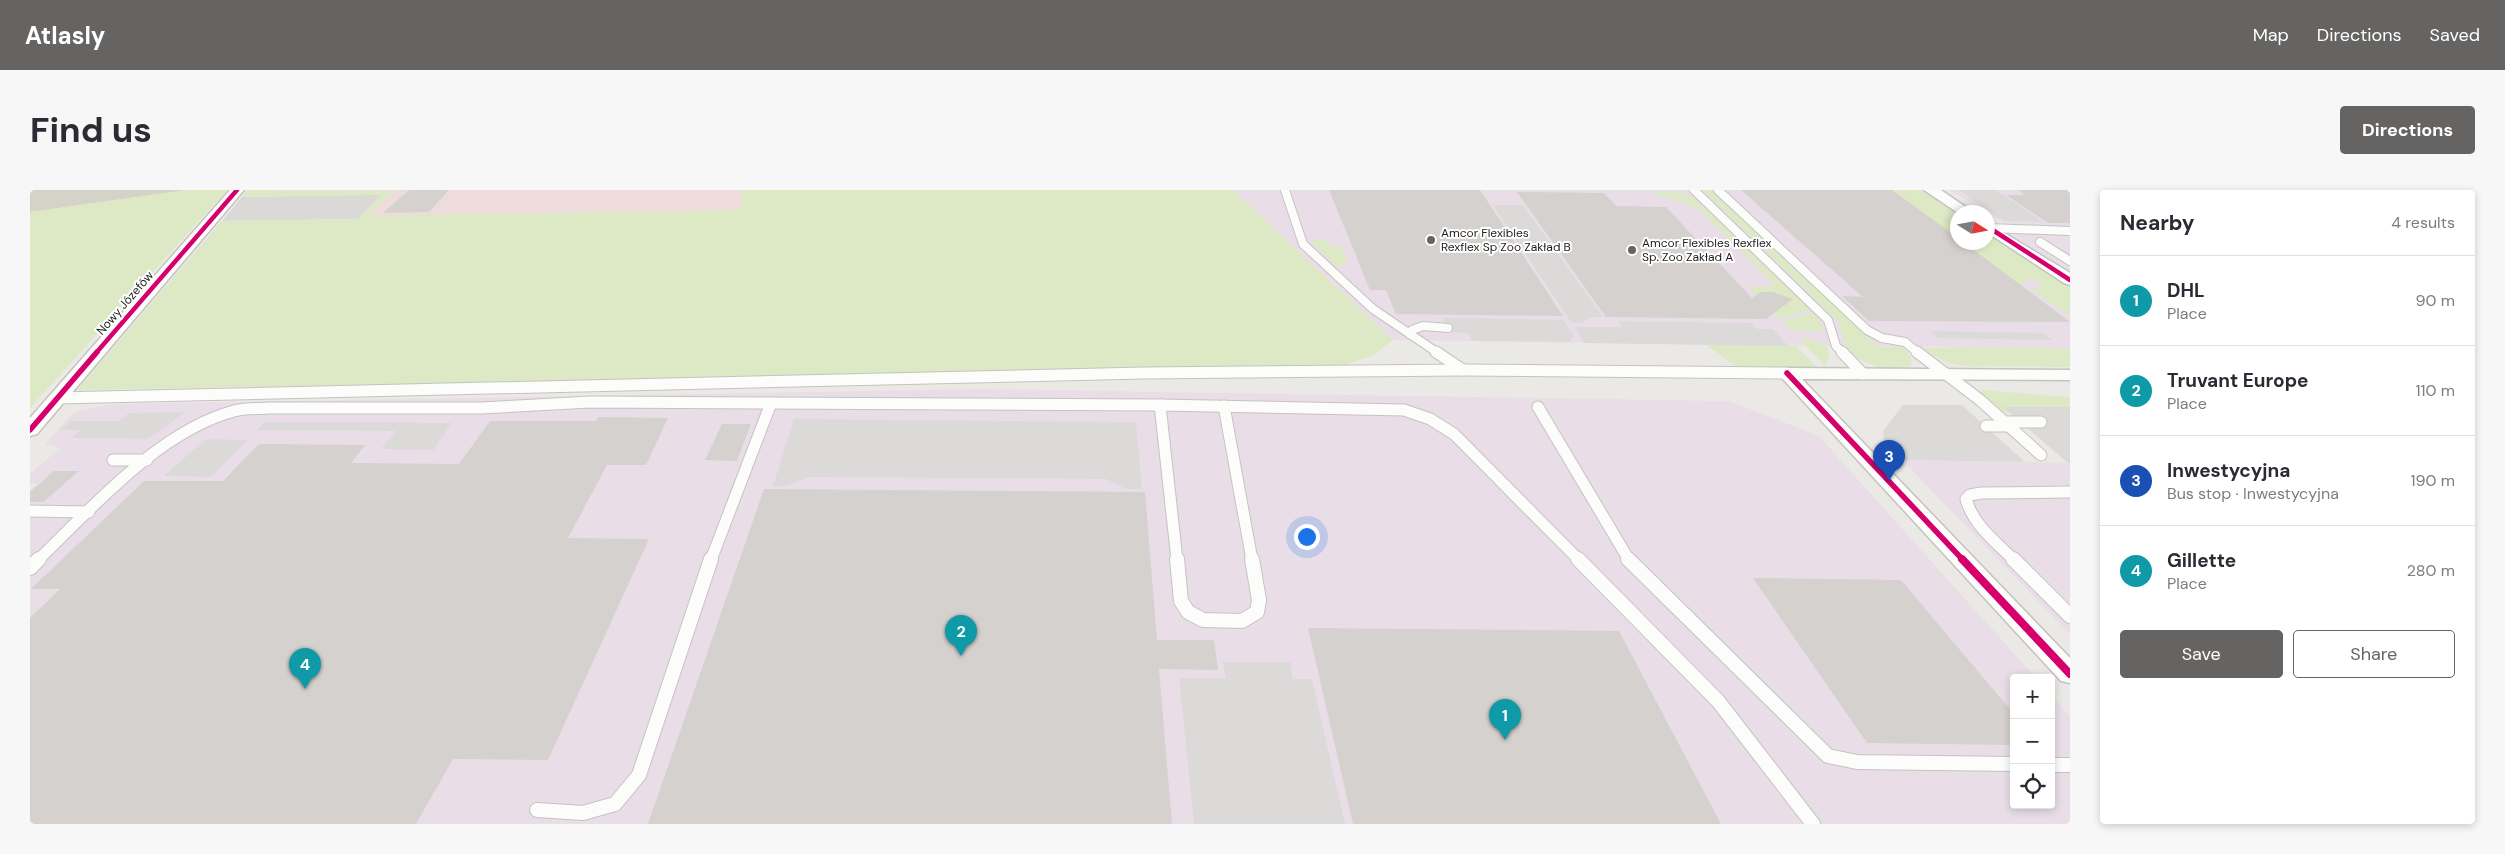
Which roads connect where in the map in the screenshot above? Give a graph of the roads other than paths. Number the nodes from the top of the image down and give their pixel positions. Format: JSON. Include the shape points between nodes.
{"nodes":[{"id":1,"x":237,"y":190,"type":"edge"},
{"id":2,"x":1285,"y":190,"type":"edge"},
{"id":3,"x":1694,"y":190,"type":"edge"},
{"id":4,"x":1718,"y":190,"type":"edge"},
{"id":5,"x":1931,"y":190,"type":"edge"},
{"id":6,"x":1955,"y":205,"type":"edge"},
{"id":7,"x":1995,"y":227,"type":"edge"},
{"id":8,"x":2070,"y":231,"type":"edge"},
{"id":9,"x":1995,"y":232,"type":"edge"},
{"id":10,"x":2040,"y":242,"type":"dead end"},
{"id":11,"x":2070,"y":261,"type":"edge"},
{"id":12,"x":2070,"y":280,"type":"edge"},
{"id":13,"x":1448,"y":328,"type":"dead end"},
{"id":14,"x":1411,"y":335,"type":"junction"},
{"id":15,"x":1463,"y":370,"type":"junction"},
{"id":16,"x":1786,"y":373,"type":"junction"},
{"id":17,"x":1864,"y":374,"type":"junction"},
{"id":18,"x":1943,"y":374,"type":"junction"},
{"id":19,"x":2070,"y":375,"type":"edge"},
{"id":20,"x":57,"y":398,"type":"junction"},
{"id":21,"x":771,"y":403,"type":"junction"},
{"id":22,"x":1160,"y":405,"type":"junction"},
{"id":23,"x":1224,"y":406,"type":"junction"},
{"id":24,"x":1538,"y":407,"type":"dead end"},
{"id":25,"x":2041,"y":422,"type":"dead end"},
{"id":26,"x":2006,"y":424,"type":"junction"},
{"id":27,"x":1986,"y":426,"type":"dead end"},
{"id":28,"x":30,"y":430,"type":"edge"},
{"id":29,"x":2041,"y":456,"type":"dead end"},
{"id":30,"x":112,"y":460,"type":"dead end"},
{"id":31,"x":147,"y":460,"type":"junction"},
{"id":32,"x":2070,"y":492,"type":"edge"},
{"id":33,"x":30,"y":511,"type":"edge"},
{"id":34,"x":89,"y":512,"type":"junction"},
{"id":35,"x":30,"y":568,"type":"edge"},
{"id":36,"x":2070,"y":616,"type":"edge"},
{"id":37,"x":2070,"y":674,"type":"edge"},
{"id":38,"x":2010,"y":764,"type":"edge"},
{"id":39,"x":2055,"y":764,"type":"edge"},
{"id":40,"x":2070,"y":765,"type":"edge"},
{"id":41,"x":537,"y":810,"type":"dead end"},
{"id":42,"x":1813,"y":824,"type":"edge"}],
"edges":[{"from":1,"to":20,"type":"street","name":"Nowy Józefów"},
{"from":2,"to":14,"type":"lane","via":[[1303,244],[1374,309]]},
{"from":3,"to":17,"type":"lane","via":[[1828,320],[1836,346]]},
{"from":4,"to":18,"type":"lane","via":[[1867,330],[1882,338],[1905,342]]},
{"from":5,"to":6,"type":"street"},
{"from":7,"to":8,"type":"lane"},
{"from":9,"to":12,"type":"street"},
{"from":10,"to":11,"type":"lane"},
{"from":13,"to":14,"type":"lane","via":[[1417,326]]},
{"from":14,"to":15,"type":"lane"},
{"from":15,"to":16,"type":"lane"},
{"from":15,"to":20,"type":"lane","via":[[1144,373]]},
{"from":16,"to":17,"type":"street"},
{"from":16,"to":37,"type":"street"},
{"from":17,"to":18,"type":"street"},
{"from":18,"to":19,"type":"street"},
{"from":18,"to":26,"type":"lane","via":[[1980,400]]},
{"from":20,"to":28,"type":"street","name":"Nowy Józefów"},
{"from":21,"to":22,"type":"lane"},
{"from":21,"to":31,"type":"lane","via":[[590,402],[481,408],[234,411],[184,433]]},
{"from":21,"to":41,"type":"lane","via":[[706,572],[639,776],[615,804],[583,813]]},
{"from":22,"to":23,"type":"lane"},
{"from":22,"to":23,"type":"lane","via":[[1181,601],[1188,612],[1203,620],[1242,621],[1256,612],[1259,600]]},
{"from":23,"to":42,"type":"lane","via":[[1386,408],[1424,415],[1442,424],[1718,701]]},
{"from":24,"to":38,"type":"lane","via":[[1625,556],[1828,756],[1857,762]]},
{"from":25,"to":26,"type":"lane"},
{"from":26,"to":27,"type":"lane"},
{"from":26,"to":29,"type":"lane"},
{"from":30,"to":31,"type":"lane"},
{"from":31,"to":34,"type":"lane"},
{"from":32,"to":36,"type":"lane","via":[[1981,493],[1966,499],[1977,523]]},
{"from":33,"to":34,"type":"lane"},
{"from":34,"to":35,"type":"lane"},
{"from":39,"to":40,"type":"lane"}]}
